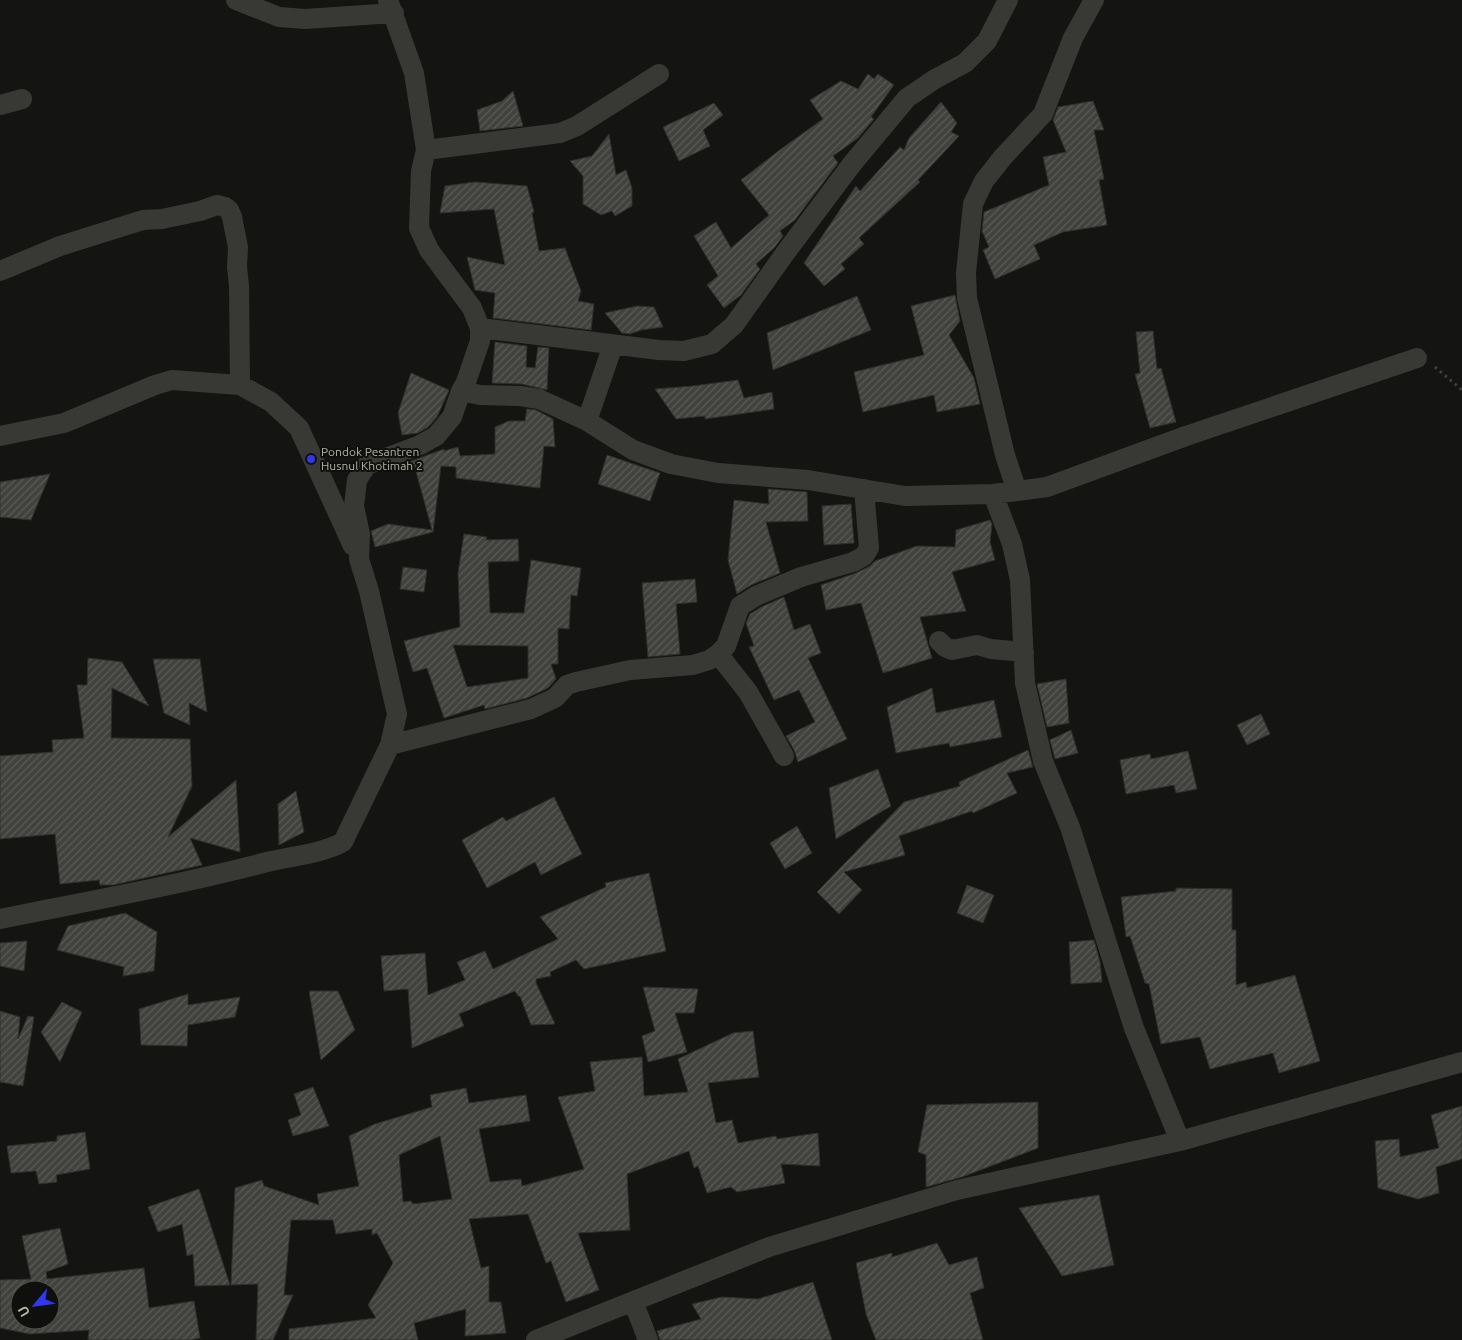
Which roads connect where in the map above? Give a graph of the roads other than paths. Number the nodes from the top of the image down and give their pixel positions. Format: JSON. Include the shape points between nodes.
{"nodes":[{"id":1,"x":236,"y":0,"type":"edge"},
{"id":2,"x":1008,"y":0,"type":"edge"},
{"id":3,"x":1094,"y":0,"type":"edge"},
{"id":4,"x":391,"y":7,"type":"edge"},
{"id":5,"x":659,"y":74,"type":"dead end"},
{"id":6,"x":22,"y":99,"type":"dead end"},
{"id":7,"x":0,"y":105,"type":"edge"},
{"id":8,"x":426,"y":150,"type":"junction"},
{"id":9,"x":0,"y":271,"type":"edge"},
{"id":10,"x":480,"y":328,"type":"junction"},
{"id":11,"x":613,"y":344,"type":"junction"},
{"id":12,"x":1417,"y":358,"type":"road end"},
{"id":13,"x":240,"y":385,"type":"junction"},
{"id":14,"x":460,"y":391,"type":"junction"},
{"id":15,"x":587,"y":421,"type":"junction"},
{"id":16,"x":0,"y":436,"type":"edge"},
{"id":17,"x":864,"y":489,"type":"junction"},
{"id":18,"x":1016,"y":491,"type":"junction"},
{"id":19,"x":993,"y":494,"type":"junction"},
{"id":20,"x":359,"y":559,"type":"junction"},
{"id":21,"x":939,"y":641,"type":"dead end"},
{"id":22,"x":1024,"y":652,"type":"junction"},
{"id":23,"x":718,"y":654,"type":"junction"},
{"id":24,"x":390,"y":745,"type":"junction"},
{"id":25,"x":784,"y":756,"type":"dead end"},
{"id":26,"x":0,"y":919,"type":"edge"},
{"id":27,"x":1462,"y":1062,"type":"edge"},
{"id":28,"x":1180,"y":1141,"type":"junction"},
{"id":29,"x":632,"y":1301,"type":"junction"},
{"id":30,"x":536,"y":1340,"type":"edge"},
{"id":31,"x":648,"y":1340,"type":"edge"}],
"edges":[{"from":1,"to":4,"type":"street","via":[[279,17],[305,19]]},
{"from":2,"to":11,"type":"street","via":[[987,40],[965,62],[906,98],[846,172],[734,325],[712,344],[684,352]]},
{"from":3,"to":18,"type":"street","via":[[1073,38],[1043,114],[1003,157],[984,182],[973,204],[966,273],[967,298]]},
{"from":4,"to":8,"type":"street","via":[[414,73]]},
{"from":5,"to":8,"type":"street","via":[[577,126],[560,133]]},
{"from":6,"to":7,"type":"street"},
{"from":8,"to":10,"type":"street","via":[[419,228],[429,250],[472,308]]},
{"from":9,"to":13,"type":"street","via":[[60,246],[143,220],[162,219],[217,205],[225,207],[232,217],[238,247]]},
{"from":10,"to":11,"type":"street"},
{"from":10,"to":14,"type":"street","via":[[480,341]]},
{"from":11,"to":15,"type":"street"},
{"from":12,"to":18,"type":"street","via":[[1047,487]]},
{"from":13,"to":16,"type":"street","via":[[172,380],[64,423]]},
{"from":13,"to":20,"type":"street","via":[[271,402],[299,428]]},
{"from":14,"to":15,"type":"street","via":[[539,399]]},
{"from":14,"to":20,"type":"street","via":[[452,418],[436,436],[420,446],[367,465],[357,480],[354,506],[360,534]]},
{"from":15,"to":17,"type":"street","via":[[633,450],[671,464],[718,473],[808,480]]},
{"from":17,"to":19,"type":"street","via":[[905,496]]},
{"from":17,"to":23,"type":"street","via":[[869,548],[864,556],[854,562],[801,577],[740,606],[726,646]]},
{"from":18,"to":19,"type":"street"},
{"from":19,"to":22,"type":"street","via":[[1012,544],[1020,580]]},
{"from":20,"to":24,"type":"street","via":[[397,714]]},
{"from":21,"to":22,"type":"street","via":[[952,650],[977,645]]},
{"from":22,"to":28,"type":"street","via":[[1025,683],[1044,761],[1070,827],[1134,1028]]},
{"from":23,"to":24,"type":"street","via":[[693,665],[630,670],[576,682],[555,698],[531,709]]},
{"from":23,"to":25,"type":"street","via":[[748,692]]},
{"from":24,"to":26,"type":"street","via":[[343,842],[329,850]]},
{"from":27,"to":28,"type":"street"},
{"from":28,"to":29,"type":"street","via":[[957,1190],[769,1247]]},
{"from":29,"to":30,"type":"street"},
{"from":29,"to":31,"type":"street"}]}
